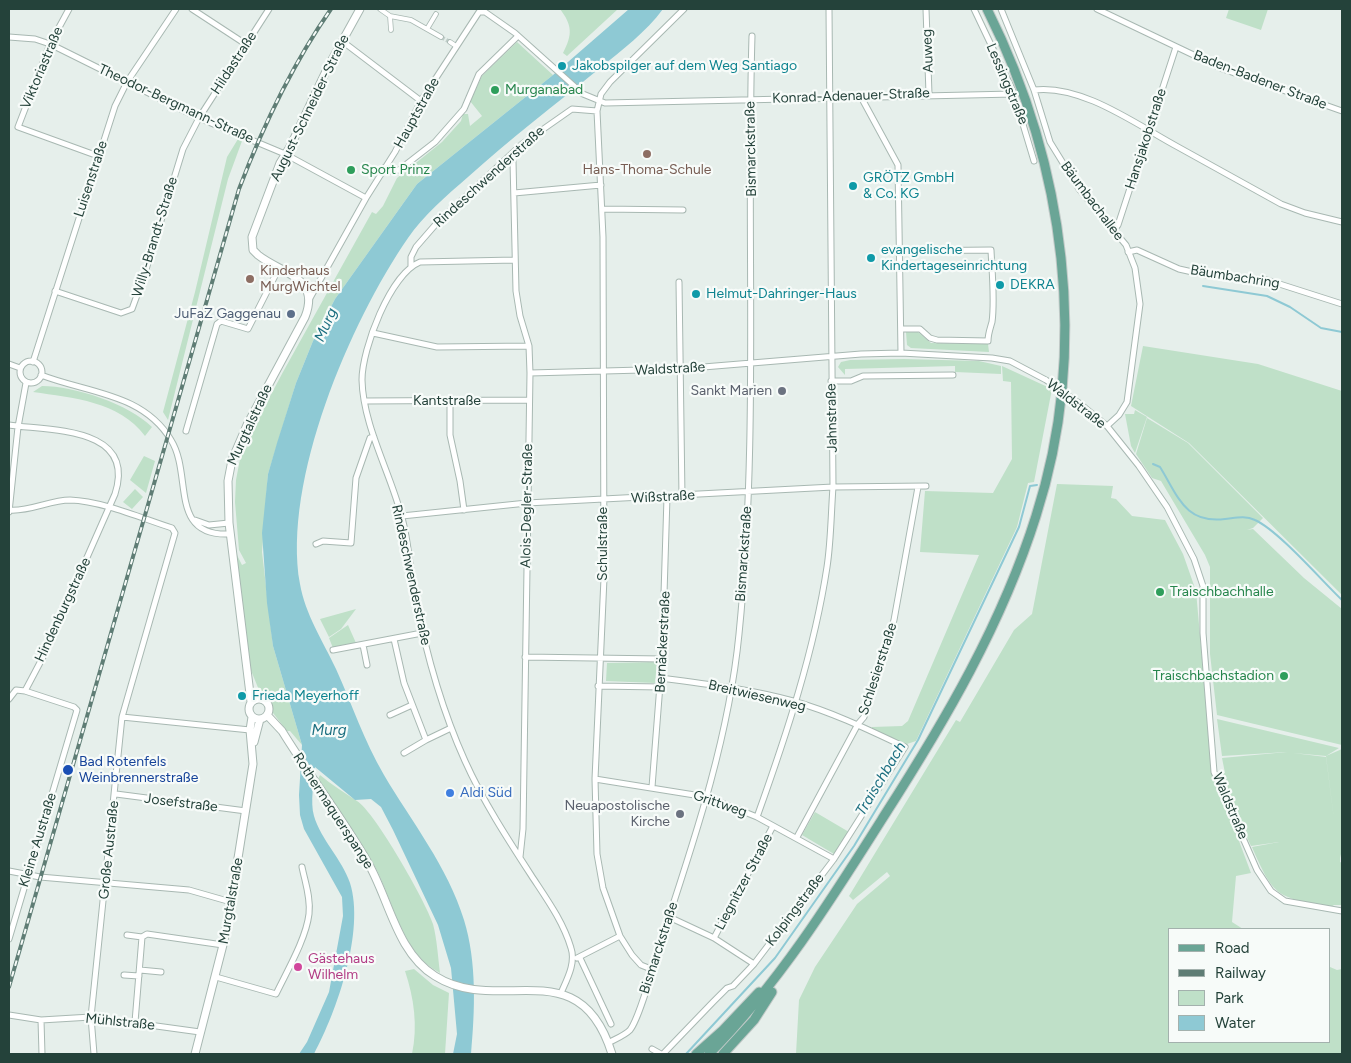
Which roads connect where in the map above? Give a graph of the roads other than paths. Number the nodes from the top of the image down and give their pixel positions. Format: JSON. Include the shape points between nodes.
{"nodes":[{"id":1,"x":69,"y":9,"type":"edge"},
{"id":2,"x":176,"y":9,"type":"edge"},
{"id":3,"x":192,"y":9,"type":"edge"},
{"id":4,"x":269,"y":9,"type":"edge"},
{"id":5,"x":360,"y":9,"type":"edge"},
{"id":6,"x":380,"y":9,"type":"edge"},
{"id":7,"x":684,"y":9,"type":"edge"},
{"id":8,"x":829,"y":9,"type":"edge"},
{"id":9,"x":926,"y":9,"type":"edge"},
{"id":10,"x":974,"y":9,"type":"edge"},
{"id":11,"x":987,"y":9,"type":"edge"},
{"id":12,"x":1001,"y":9,"type":"edge"},
{"id":13,"x":1097,"y":9,"type":"edge"},
{"id":14,"x":480,"y":10,"type":"edge"},
{"id":15,"x":436,"y":14,"type":"dead end"},
{"id":16,"x":390,"y":16,"type":"junction"},
{"id":17,"x":427,"y":29,"type":"junction"},
{"id":18,"x":391,"y":30,"type":"dead end"},
{"id":19,"x":518,"y":36,"type":"junction"},
{"id":20,"x":752,"y":36,"type":"dead end"},
{"id":21,"x":9,"y":37,"type":"edge"},
{"id":22,"x":441,"y":37,"type":"tunnel mouth"},
{"id":23,"x":342,"y":41,"type":"junction"},
{"id":24,"x":450,"y":42,"type":"tunnel mouth"},
{"id":25,"x":50,"y":44,"type":"junction"},
{"id":26,"x":247,"y":45,"type":"junction"},
{"id":27,"x":456,"y":46,"type":"junction"},
{"id":28,"x":1176,"y":47,"type":"junction"},
{"id":29,"x":127,"y":82,"type":"junction"},
{"id":30,"x":1034,"y":90,"type":"junction"},
{"id":31,"x":929,"y":94,"type":"junction"},
{"id":32,"x":1014,"y":94,"type":"junction"},
{"id":33,"x":829,"y":97,"type":"junction"},
{"id":34,"x":861,"y":97,"type":"junction"},
{"id":35,"x":750,"y":99,"type":"junction"},
{"id":36,"x":421,"y":102,"type":"junction"},
{"id":37,"x":599,"y":102,"type":"junction"},
{"id":38,"x":597,"y":111,"type":"junction"},
{"id":39,"x":1342,"y":111,"type":"edge"},
{"id":40,"x":199,"y":118,"type":"junction"},
{"id":41,"x":1149,"y":130,"type":"junction"},
{"id":42,"x":285,"y":154,"type":"junction"},
{"id":43,"x":98,"y":156,"type":"junction"},
{"id":44,"x":510,"y":156,"type":"junction"},
{"id":45,"x":1034,"y":161,"type":"dead end"},
{"id":46,"x":384,"y":168,"type":"junction"},
{"id":47,"x":601,"y":185,"type":"junction"},
{"id":48,"x":514,"y":192,"type":"junction"},
{"id":49,"x":366,"y":198,"type":"junction"},
{"id":50,"x":603,"y":209,"type":"junction"},
{"id":51,"x":683,"y":210,"type":"dead end"},
{"id":52,"x":1342,"y":222,"type":"edge"},
{"id":53,"x":1114,"y":230,"type":"junction"},
{"id":54,"x":900,"y":251,"type":"junction"},
{"id":55,"x":1128,"y":252,"type":"junction"},
{"id":56,"x":515,"y":260,"type":"junction"},
{"id":57,"x":411,"y":266,"type":"junction"},
{"id":58,"x":279,"y":268,"type":"junction"},
{"id":59,"x":679,"y":282,"type":"dead end"},
{"id":60,"x":55,"y":291,"type":"junction"},
{"id":61,"x":310,"y":298,"type":"junction"},
{"id":62,"x":1342,"y":304,"type":"edge"},
{"id":63,"x":901,"y":328,"type":"junction"},
{"id":64,"x":373,"y":333,"type":"junction"},
{"id":65,"x":529,"y":346,"type":"junction"},
{"id":66,"x":900,"y":353,"type":"junction"},
{"id":67,"x":832,"y":358,"type":"junction"},
{"id":68,"x":33,"y":362,"type":"junction"},
{"id":69,"x":9,"y":364,"type":"edge"},
{"id":70,"x":752,"y":364,"type":"junction"},
{"id":71,"x":20,"y":368,"type":"junction"},
{"id":72,"x":680,"y":369,"type":"junction"},
{"id":73,"x":603,"y":372,"type":"junction"},
{"id":74,"x":530,"y":373,"type":"junction"},
{"id":75,"x":41,"y":374,"type":"junction"},
{"id":76,"x":953,"y":375,"type":"dead end"},
{"id":77,"x":831,"y":381,"type":"junction"},
{"id":78,"x":26,"y":383,"type":"junction"},
{"id":79,"x":529,"y":400,"type":"junction"},
{"id":80,"x":365,"y":401,"type":"junction"},
{"id":81,"x":450,"y":401,"type":"junction"},
{"id":82,"x":9,"y":425,"type":"edge"},
{"id":83,"x":1107,"y":426,"type":"junction"},
{"id":84,"x":18,"y":427,"type":"junction"},
{"id":85,"x":186,"y":431,"type":"dead end"},
{"id":86,"x":374,"y":437,"type":"junction"},
{"id":87,"x":926,"y":486,"type":"dead end"},
{"id":88,"x":833,"y":487,"type":"junction"},
{"id":89,"x":918,"y":487,"type":"junction"},
{"id":90,"x":748,"y":494,"type":"junction"},
{"id":91,"x":682,"y":496,"type":"junction"},
{"id":92,"x":667,"y":497,"type":"junction"},
{"id":93,"x":603,"y":500,"type":"junction"},
{"id":94,"x":527,"y":503,"type":"junction"},
{"id":95,"x":109,"y":508,"type":"junction"},
{"id":96,"x":464,"y":510,"type":"junction"},
{"id":97,"x":9,"y":511,"type":"edge"},
{"id":98,"x":402,"y":516,"type":"junction"},
{"id":99,"x":194,"y":520,"type":"junction"},
{"id":100,"x":229,"y":523,"type":"junction"},
{"id":101,"x":230,"y":534,"type":"junction"},
{"id":102,"x":316,"y":544,"type":"dead end"},
{"id":103,"x":422,"y":634,"type":"junction"},
{"id":104,"x":394,"y":639,"type":"junction"},
{"id":105,"x":364,"y":645,"type":"junction"},
{"id":106,"x":333,"y":650,"type":"dead end"},
{"id":107,"x":525,"y":657,"type":"junction"},
{"id":108,"x":600,"y":658,"type":"junction"},
{"id":109,"x":662,"y":658,"type":"junction"},
{"id":110,"x":367,"y":665,"type":"dead end"},
{"id":111,"x":662,"y":678,"type":"junction"},
{"id":112,"x":250,"y":679,"type":"junction"},
{"id":113,"x":598,"y":686,"type":"junction"},
{"id":114,"x":661,"y":687,"type":"junction"},
{"id":115,"x":731,"y":687,"type":"junction"},
{"id":116,"x":25,"y":691,"type":"junction"},
{"id":117,"x":9,"y":699,"type":"edge"},
{"id":118,"x":260,"y":699,"type":"junction"},
{"id":119,"x":251,"y":702,"type":"junction"},
{"id":120,"x":794,"y":702,"type":"junction"},
{"id":121,"x":412,"y":705,"type":"junction"},
{"id":122,"x":267,"y":715,"type":"junction"},
{"id":123,"x":390,"y":715,"type":"dead end"},
{"id":124,"x":122,"y":717,"type":"junction"},
{"id":125,"x":256,"y":718,"type":"junction"},
{"id":126,"x":858,"y":724,"type":"junction"},
{"id":127,"x":451,"y":728,"type":"junction"},
{"id":128,"x":250,"y":730,"type":"junction"},
{"id":129,"x":426,"y":740,"type":"junction"},
{"id":130,"x":253,"y":745,"type":"junction"},
{"id":131,"x":906,"y":747,"type":"joint"},
{"id":132,"x":404,"y":753,"type":"dead end"},
{"id":133,"x":595,"y":778,"type":"junction"},
{"id":134,"x":652,"y":787,"type":"junction"},
{"id":135,"x":116,"y":794,"type":"junction"},
{"id":136,"x":707,"y":797,"type":"junction"},
{"id":137,"x":246,"y":811,"type":"junction"},
{"id":138,"x":757,"y":817,"type":"junction"},
{"id":139,"x":773,"y":826,"type":"junction"},
{"id":140,"x":798,"y":837,"type":"junction"},
{"id":141,"x":520,"y":857,"type":"junction"},
{"id":142,"x":834,"y":859,"type":"junction"},
{"id":143,"x":302,"y":867,"type":"dead end"},
{"id":144,"x":9,"y":871,"type":"edge"},
{"id":145,"x":27,"y":876,"type":"junction"},
{"id":146,"x":106,"y":883,"type":"junction"},
{"id":147,"x":231,"y":902,"type":"junction"},
{"id":148,"x":1342,"y":911,"type":"edge"},
{"id":149,"x":669,"y":917,"type":"junction"},
{"id":150,"x":127,"y":935,"type":"dead end"},
{"id":151,"x":620,"y":936,"type":"junction"},
{"id":152,"x":142,"y":937,"type":"junction"},
{"id":153,"x":714,"y":938,"type":"junction"},
{"id":154,"x":9,"y":939,"type":"edge"},
{"id":155,"x":223,"y":945,"type":"junction"},
{"id":156,"x":574,"y":958,"type":"junction"},
{"id":157,"x":580,"y":958,"type":"junction"},
{"id":158,"x":754,"y":964,"type":"junction"},
{"id":159,"x":651,"y":969,"type":"junction"},
{"id":160,"x":161,"y":972,"type":"dead end"},
{"id":161,"x":140,"y":973,"type":"junction"},
{"id":162,"x":780,"y":974,"type":"junction"},
{"id":163,"x":124,"y":975,"type":"dead end"},
{"id":164,"x":216,"y":977,"type":"junction"},
{"id":165,"x":561,"y":993,"type":"junction"},
{"id":166,"x":9,"y":1014,"type":"edge"},
{"id":167,"x":91,"y":1017,"type":"junction"},
{"id":168,"x":41,"y":1020,"type":"junction"},
{"id":169,"x":135,"y":1022,"type":"junction"},
{"id":170,"x":611,"y":1024,"type":"dead end"},
{"id":171,"x":200,"y":1032,"type":"junction"},
{"id":172,"x":652,"y":1049,"type":"dead end"},
{"id":173,"x":611,"y":1050,"type":"edge"},
{"id":174,"x":42,"y":1054,"type":"edge"},
{"id":175,"x":94,"y":1054,"type":"edge"},
{"id":176,"x":196,"y":1054,"type":"edge"},
{"id":177,"x":662,"y":1054,"type":"edge"},
{"id":178,"x":696,"y":1054,"type":"edge"},
{"id":179,"x":710,"y":1054,"type":"edge"},
{"id":180,"x":723,"y":1054,"type":"edge"}],
"edges":[{"from":1,"to":25,"type":"street","name":"Viktoriastraße"},
{"from":2,"to":29,"type":"street","name":"Luisenstraße"},
{"from":3,"to":26,"type":"street"},
{"from":4,"to":26,"type":"street","name":"Hildastraße"},
{"from":5,"to":23,"type":"street","name":"August-Schneider-Straße"},
{"from":6,"to":16,"type":"street"},
{"from":7,"to":37,"type":"street","name":"Schulstraße","via":[[614,78],[601,94]]},
{"from":8,"to":33,"type":"street","name":"Jahnstraße"},
{"from":9,"to":31,"type":"street","name":"Auweg"},
{"from":10,"to":32,"type":"street","name":"Lessingstraße"},
{"from":11,"to":162,"type":"main road","via":[[1030,110],[1055,210],[1062,278],[1064,377],[1055,441],[1037,515],[1021,560],[967,678],[927,749]]},
{"from":12,"to":30,"type":"street","name":"Lessingstraße"},
{"from":13,"to":28,"type":"street","name":"Baden-Badener Straße"},
{"from":14,"to":19,"type":"street","name":"Konrad-Adenauer-Straße"},
{"from":14,"to":27,"type":"street","name":"Hauptstraße"},
{"from":15,"to":17,"type":"street"},
{"from":16,"to":17,"type":"street","via":[[411,20]]},
{"from":16,"to":18,"type":"street"},
{"from":17,"to":22,"type":"street"},
{"from":19,"to":37,"type":"street","name":"Konrad-Adenauer-Straße","via":[[582,94]]},
{"from":19,"to":46,"type":"street","via":[[479,74],[464,109],[435,142],[399,170]]},
{"from":20,"to":35,"type":"street","name":"Bismarckstraße"},
{"from":21,"to":25,"type":"street","name":"Theodor-Bergmann-Straße"},
{"from":23,"to":36,"type":"street"},
{"from":23,"to":42,"type":"street","name":"August-Schneider-Straße"},
{"from":24,"to":27,"type":"street"},
{"from":25,"to":29,"type":"street","name":"Theodor-Bergmann-Straße"},
{"from":25,"to":43,"type":"street","name":"Viktoriastraße","via":[[18,127]]},
{"from":26,"to":40,"type":"street","name":"Hildastraße"},
{"from":27,"to":36,"type":"street","name":"Hauptstraße"},
{"from":28,"to":39,"type":"street","name":"Baden-Badener Straße","via":[[1223,69]]},
{"from":28,"to":41,"type":"street","name":"Hansjakobstraße"},
{"from":29,"to":40,"type":"street","name":"Theodor-Bergmann-Straße"},
{"from":29,"to":43,"type":"street","name":"Luisenstraße"},
{"from":30,"to":41,"type":"street","via":[[1087,98]]},
{"from":30,"to":53,"type":"street","name":"Bäumbachallee","via":[[1050,142],[1080,189]]},
{"from":31,"to":32,"type":"street","name":"Konrad-Adenauer-Straße"},
{"from":31,"to":34,"type":"street","name":"Konrad-Adenauer-Straße"},
{"from":32,"to":45,"type":"street","name":"Lessingstraße"},
{"from":33,"to":34,"type":"street","name":"Konrad-Adenauer-Straße"},
{"from":33,"to":35,"type":"street","name":"Konrad-Adenauer-Straße"},
{"from":33,"to":67,"type":"street","name":"Jahnstraße"},
{"from":34,"to":54,"type":"street","via":[[898,165]]},
{"from":35,"to":37,"type":"street","name":"Konrad-Adenauer-Straße"},
{"from":35,"to":70,"type":"street","name":"Bismarckstraße"},
{"from":36,"to":46,"type":"street","name":"Hauptstraße"},
{"from":37,"to":38,"type":"street","name":"Schulstraße"},
{"from":38,"to":44,"type":"street","name":"Rindeschwenderstraße","via":[[572,109]]},
{"from":38,"to":47,"type":"street","name":"Schulstraße"},
{"from":40,"to":42,"type":"street","name":"Theodor-Bergmann-Straße"},
{"from":40,"to":60,"type":"street","name":"Willy-Brandt-Straße","via":[[183,149],[132,309],[121,313]]},
{"from":41,"to":52,"type":"street","via":[[1281,204]]},
{"from":41,"to":53,"type":"street","name":"Hansjakobstraße"},
{"from":42,"to":49,"type":"street","name":"Theodor-Bergmann-Straße"},
{"from":42,"to":58,"type":"street","name":"August-Schneider-Straße","via":[[264,204],[252,244],[258,255]]},
{"from":43,"to":60,"type":"street","name":"Luisenstraße"},
{"from":44,"to":48,"type":"street","name":"Alois-Degler-Straße","via":[[514,161]]},
{"from":44,"to":57,"type":"street","name":"Rindeschwenderstraße","via":[[436,224],[410,257]]},
{"from":46,"to":49,"type":"street","name":"Hauptstraße"},
{"from":47,"to":48,"type":"street"},
{"from":47,"to":50,"type":"street","name":"Schulstraße"},
{"from":48,"to":56,"type":"street","name":"Alois-Degler-Straße"},
{"from":49,"to":61,"type":"street","name":"Hauptstraße"},
{"from":50,"to":51,"type":"street"},
{"from":50,"to":73,"type":"street","name":"Schulstraße"},
{"from":53,"to":55,"type":"street","name":"Bäumbachallee"},
{"from":54,"to":63,"type":"street"},
{"from":54,"to":63,"type":"street","via":[[992,250],[992,323],[988,341],[937,340],[920,329]]},
{"from":55,"to":62,"type":"street","name":"Bäumbachring","via":[[1137,250],[1179,269],[1206,275],[1267,280]]},
{"from":55,"to":83,"type":"street","name":"Bäumbachallee","via":[[1138,281],[1138,314],[1127,402]]},
{"from":56,"to":57,"type":"street","via":[[420,262]]},
{"from":56,"to":65,"type":"street","name":"Alois-Degler-Straße","via":[[520,316]]},
{"from":57,"to":64,"type":"street","name":"Rindeschwenderstraße","via":[[392,290]]},
{"from":58,"to":61,"type":"street","name":"August-Schneider-Straße","via":[[304,284]]},
{"from":58,"to":85,"type":"street","via":[[248,329],[221,321],[217,324]]},
{"from":59,"to":72,"type":"street"},
{"from":60,"to":68,"type":"street","name":"Luisenstraße"},
{"from":61,"to":100,"type":"street","name":"Murgtalstraße","via":[[305,317],[247,425],[234,456],[228,481]]},
{"from":63,"to":66,"type":"street"},
{"from":64,"to":65,"type":"street","via":[[437,346]]},
{"from":64,"to":80,"type":"street","name":"Rindeschwenderstraße","via":[[362,378]]},
{"from":65,"to":74,"type":"street","name":"Alois-Degler-Straße"},
{"from":66,"to":67,"type":"street","name":"Waldstraße"},
{"from":66,"to":83,"type":"street","name":"Waldstraße","bridge":true,"via":[[1010,361],[1079,402]]},
{"from":67,"to":70,"type":"street","name":"Waldstraße"},
{"from":67,"to":77,"type":"street","name":"Jahnstraße"},
{"from":68,"to":71,"type":"street"},
{"from":68,"to":75,"type":"street","via":[[40,366]]},
{"from":69,"to":71,"type":"street"},
{"from":70,"to":72,"type":"street","name":"Waldstraße"},
{"from":70,"to":90,"type":"street","name":"Bismarckstraße"},
{"from":71,"to":78,"type":"street","via":[[20,377]]},
{"from":72,"to":73,"type":"street","name":"Waldstraße"},
{"from":72,"to":91,"type":"street"},
{"from":73,"to":74,"type":"street","name":"Waldstraße"},
{"from":73,"to":93,"type":"street","name":"Schulstraße"},
{"from":74,"to":79,"type":"street","name":"Alois-Degler-Straße"},
{"from":75,"to":78,"type":"street","via":[[36,382]]},
{"from":75,"to":99,"type":"street","via":[[121,398],[153,418],[165,430],[177,451],[184,499]]},
{"from":76,"to":77,"type":"street","via":[[863,376],[851,381]]},
{"from":77,"to":88,"type":"street","name":"Jahnstraße"},
{"from":78,"to":84,"type":"street"},
{"from":79,"to":81,"type":"street","name":"Kantstraße"},
{"from":79,"to":94,"type":"street","name":"Alois-Degler-Straße"},
{"from":80,"to":81,"type":"street","name":"Kantstraße"},
{"from":80,"to":86,"type":"street","name":"Rindeschwenderstraße"},
{"from":81,"to":96,"type":"street","via":[[450,435]]},
{"from":82,"to":84,"type":"street","name":"Hindenburgstraße"},
{"from":83,"to":148,"type":"street","name":"Waldstraße","via":[[1167,507],[1194,559],[1203,586],[1203,642],[1214,772],[1257,870],[1272,891],[1285,901]]},
{"from":84,"to":95,"type":"street","name":"Hindenburgstraße","via":[[80,434],[103,444],[112,454],[117,470],[116,490]]},
{"from":84,"to":97,"type":"street"},
{"from":86,"to":98,"type":"street","name":"Rindeschwenderstraße"},
{"from":86,"to":102,"type":"street","via":[[370,438],[356,478],[351,543],[323,541]]},
{"from":87,"to":89,"type":"street","name":"Wißstraße"},
{"from":88,"to":89,"type":"street","name":"Wißstraße"},
{"from":88,"to":90,"type":"street","name":"Wißstraße"},
{"from":88,"to":120,"type":"street","name":"Jahnstraße","via":[[827,566],[815,628]]},
{"from":89,"to":126,"type":"street","name":"Schlesierstraße","via":[[894,620],[864,717]]},
{"from":90,"to":91,"type":"street","name":"Wißstraße"},
{"from":90,"to":115,"type":"street","name":"Bismarckstraße","via":[[739,635]]},
{"from":91,"to":92,"type":"street","name":"Wißstraße"},
{"from":92,"to":93,"type":"street","name":"Wißstraße"},
{"from":92,"to":109,"type":"street","name":"Bernäckerstraße"},
{"from":93,"to":94,"type":"street","name":"Wißstraße"},
{"from":93,"to":108,"type":"street","name":"Schulstraße"},
{"from":94,"to":96,"type":"street","name":"Wißstraße"},
{"from":94,"to":107,"type":"street","name":"Alois-Degler-Straße"},
{"from":95,"to":97,"type":"street","via":[[69,500]]},
{"from":95,"to":116,"type":"street","name":"Hindenburgstraße"},
{"from":95,"to":124,"type":"street","name":"Große Austraße","via":[[172,528],[175,533]]},
{"from":96,"to":98,"type":"street","name":"Wißstraße"},
{"from":98,"to":103,"type":"street","name":"Rindeschwenderstraße"},
{"from":99,"to":100,"type":"street","via":[[209,525]]},
{"from":99,"to":101,"type":"street","via":[[209,534]]},
{"from":100,"to":101,"type":"street","name":"Murgtalstraße"},
{"from":101,"to":112,"type":"street","name":"Murgtalstraße","via":[[241,633]]},
{"from":103,"to":104,"type":"street"},
{"from":103,"to":127,"type":"street","name":"Rindeschwenderstraße"},
{"from":104,"to":105,"type":"street"},
{"from":104,"to":121,"type":"street"},
{"from":105,"to":106,"type":"street"},
{"from":105,"to":110,"type":"street"},
{"from":107,"to":108,"type":"street"},
{"from":107,"to":141,"type":"street","name":"Alois-Degler-Straße"},
{"from":108,"to":109,"type":"street"},
{"from":108,"to":113,"type":"street","name":"Schulstraße"},
{"from":109,"to":111,"type":"street","name":"Bernäckerstraße"},
{"from":111,"to":114,"type":"street","name":"Bernäckerstraße"},
{"from":111,"to":115,"type":"street","name":"Breitwiesenweg"},
{"from":112,"to":118,"type":"street","name":"Murgtalstraße"},
{"from":112,"to":119,"type":"street","name":"Murgtalstraße"},
{"from":113,"to":114,"type":"street"},
{"from":113,"to":133,"type":"street","name":"Schulstraße"},
{"from":114,"to":134,"type":"street","name":"Bernäckerstraße"},
{"from":115,"to":120,"type":"street","name":"Breitwiesenweg"},
{"from":115,"to":136,"type":"street","name":"Bismarckstraße"},
{"from":116,"to":117,"type":"street","via":[[16,690]]},
{"from":116,"to":145,"type":"street","name":"Kleine Austraße","via":[[77,710]]},
{"from":118,"to":119,"type":"street"},
{"from":118,"to":122,"type":"street","name":"Murgtalstraße","via":[[268,704]]},
{"from":119,"to":125,"type":"street","name":"Murgtalstraße","via":[[248,710]]},
{"from":120,"to":126,"type":"street","name":"Breitwiesenweg"},
{"from":120,"to":138,"type":"street","name":"Jahnstraße"},
{"from":121,"to":123,"type":"street"},
{"from":121,"to":129,"type":"street"},
{"from":122,"to":125,"type":"street"},
{"from":122,"to":165,"type":"street","name":"Rothermaquerspange","via":[[279,726],[369,863],[413,957],[433,975],[452,986],[492,992],[531,990]]},
{"from":124,"to":128,"type":"street"},
{"from":124,"to":135,"type":"street","name":"Große Austraße"},
{"from":125,"to":128,"type":"street","name":"Murgtalstraße"},
{"from":125,"to":130,"type":"street","name":"Murgtalstraße"},
{"from":126,"to":131,"type":"street","name":"Breitwiesenweg"},
{"from":126,"to":140,"type":"street","name":"Schlesierstraße"},
{"from":127,"to":129,"type":"street"},
{"from":127,"to":141,"type":"street","name":"Rindeschwenderstraße","via":[[475,784]]},
{"from":128,"to":130,"type":"street","name":"Murgtalstraße"},
{"from":129,"to":132,"type":"street"},
{"from":130,"to":137,"type":"street","name":"Murgtalstraße"},
{"from":131,"to":142,"type":"street","name":"Kolpingstraße"},
{"from":133,"to":134,"type":"street","name":"Grittweg"},
{"from":133,"to":151,"type":"street","name":"Schulstraße","via":[[597,854],[603,888]]},
{"from":134,"to":136,"type":"street","name":"Grittweg"},
{"from":135,"to":137,"type":"street","name":"Josefstraße"},
{"from":135,"to":146,"type":"street","name":"Große Austraße"},
{"from":136,"to":138,"type":"street","name":"Grittweg"},
{"from":136,"to":149,"type":"street","name":"Bismarckstraße"},
{"from":137,"to":147,"type":"street","name":"Murgtalstraße"},
{"from":138,"to":139,"type":"street","name":"Grittweg"},
{"from":139,"to":140,"type":"street","name":"Grittweg"},
{"from":139,"to":153,"type":"street","name":"Liegnitzer Straße"},
{"from":140,"to":142,"type":"street","name":"Grittweg"},
{"from":141,"to":156,"type":"street","name":"Rindeschwenderstraße","via":[[559,919]]},
{"from":142,"to":158,"type":"street","name":"Kolpingstraße"},
{"from":143,"to":164,"type":"street","via":[[309,914],[276,994]]},
{"from":144,"to":145,"type":"street"},
{"from":145,"to":146,"type":"street"},
{"from":145,"to":154,"type":"street","name":"Kleine Austraße"},
{"from":146,"to":147,"type":"street","via":[[188,890]]},
{"from":146,"to":167,"type":"street","name":"Große Austraße"},
{"from":147,"to":155,"type":"street","name":"Murgtalstraße"},
{"from":149,"to":153,"type":"street"},
{"from":149,"to":159,"type":"street","name":"Bismarckstraße"},
{"from":150,"to":152,"type":"street"},
{"from":151,"to":157,"type":"street"},
{"from":151,"to":159,"type":"street","name":"Schulstraße","via":[[636,960]]},
{"from":152,"to":155,"type":"street","via":[[147,934]]},
{"from":152,"to":161,"type":"street"},
{"from":153,"to":158,"type":"street"},
{"from":155,"to":164,"type":"street","name":"Murgtalstraße"},
{"from":156,"to":157,"type":"street"},
{"from":156,"to":165,"type":"street"},
{"from":157,"to":170,"type":"street"},
{"from":158,"to":177,"type":"street","name":"Kolpingstraße"},
{"from":159,"to":173,"type":"street","name":"Bismarckstraße","via":[[636,1020]]},
{"from":160,"to":161,"type":"street"},
{"from":161,"to":163,"type":"street"},
{"from":161,"to":169,"type":"street"},
{"from":162,"to":178,"type":"main road"},
{"from":162,"to":179,"type":"main road"},
{"from":162,"to":180,"type":"main road","via":[[754,1020]]},
{"from":164,"to":171,"type":"street","name":"Murgtalstraße"},
{"from":165,"to":173,"type":"street","via":[[589,1012]]},
{"from":166,"to":168,"type":"street","name":"Mühlstraße"},
{"from":167,"to":168,"type":"street","name":"Mühlstraße"},
{"from":167,"to":169,"type":"street","name":"Mühlstraße"},
{"from":167,"to":175,"type":"street","name":"Große Austraße"},
{"from":168,"to":174,"type":"street"},
{"from":169,"to":171,"type":"street","name":"Mühlstraße"},
{"from":171,"to":176,"type":"street","name":"Murgtalstraße"},
{"from":172,"to":177,"type":"street","name":"Kolpingstraße"}]}
